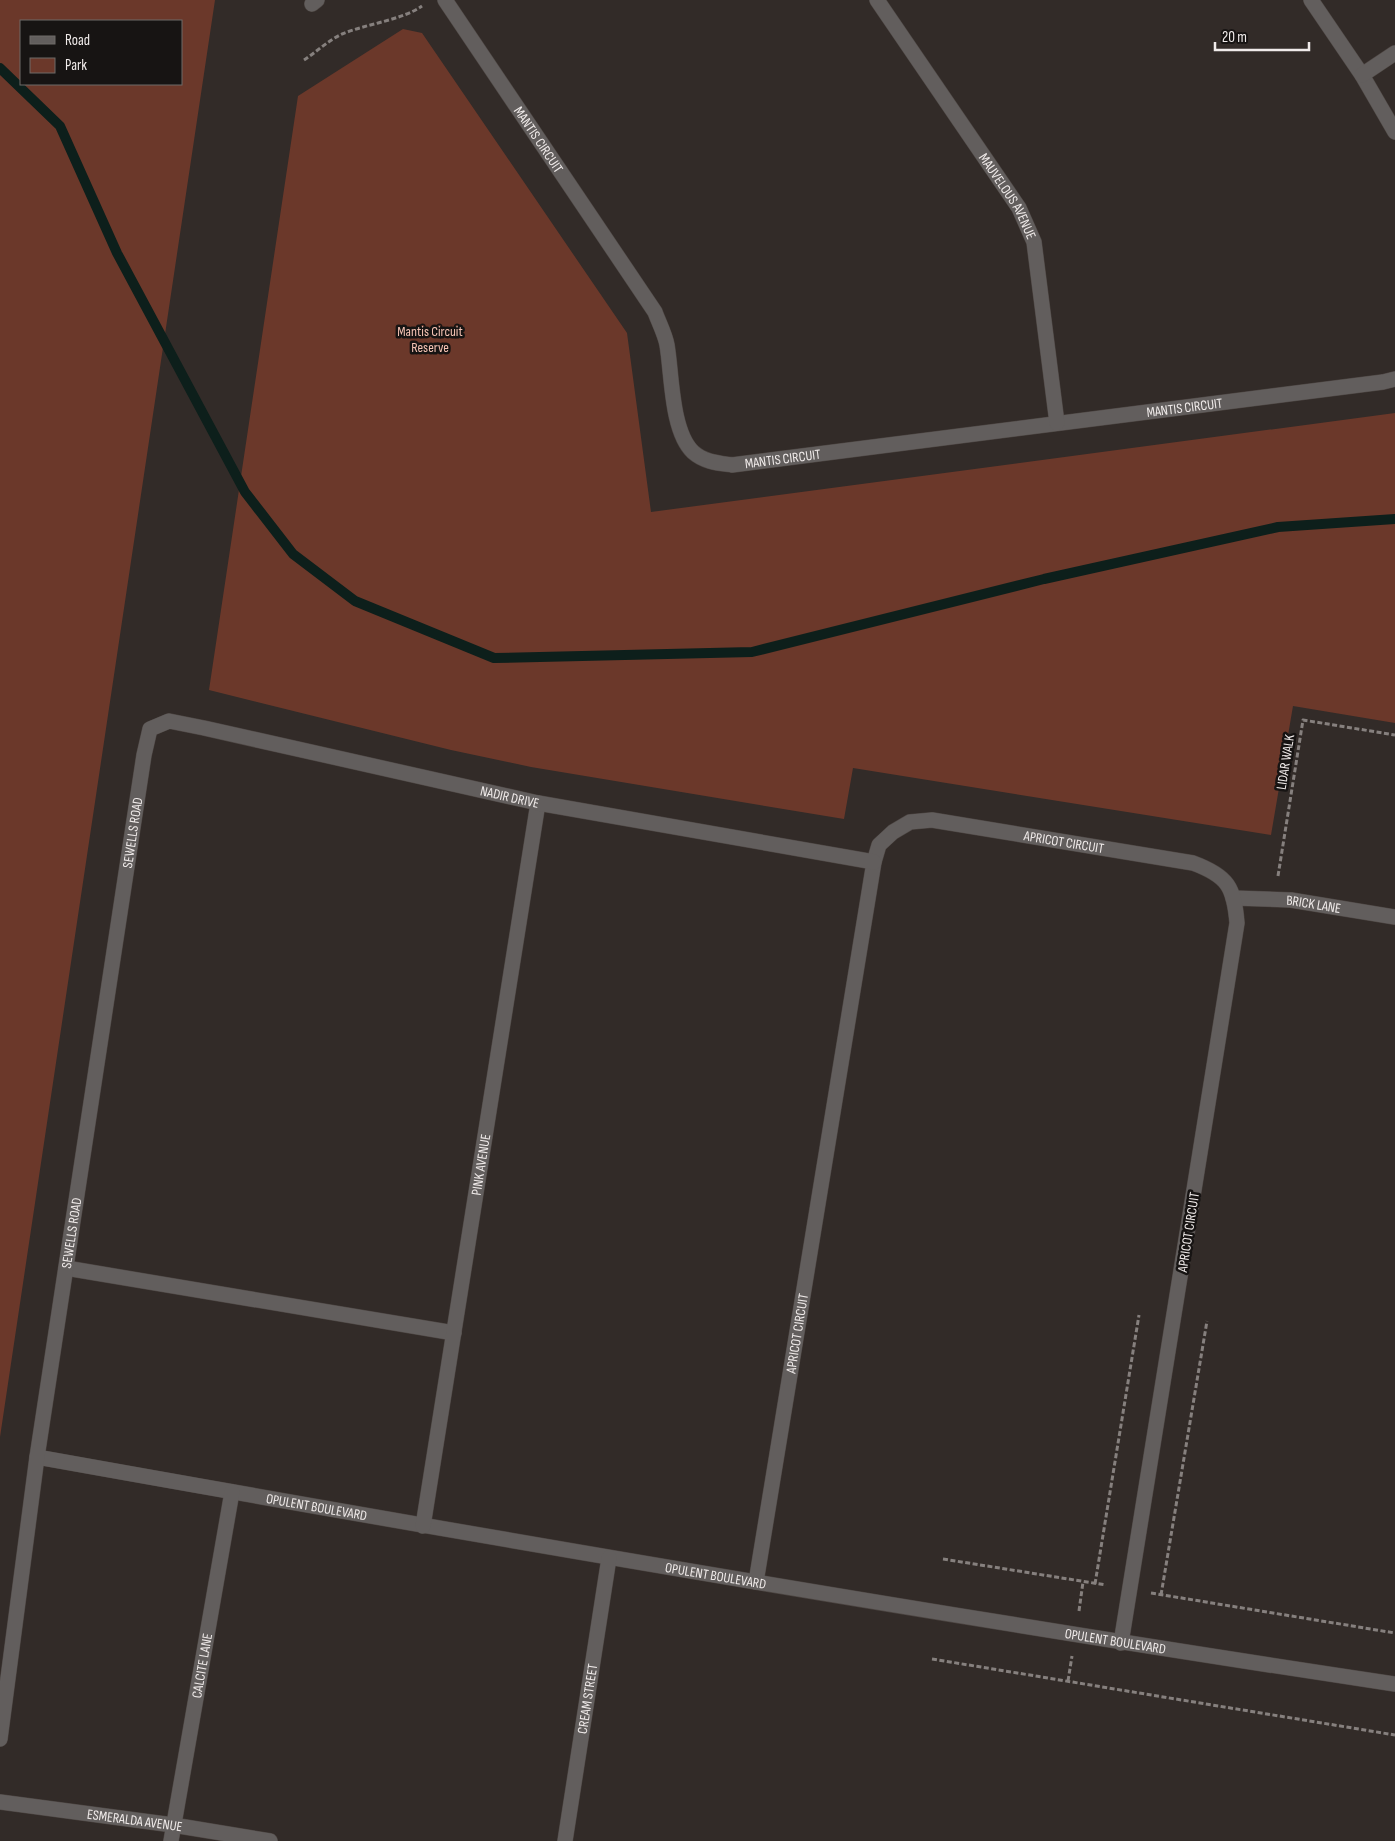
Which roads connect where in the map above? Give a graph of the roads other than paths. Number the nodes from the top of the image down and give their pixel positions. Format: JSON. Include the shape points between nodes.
{"nodes":[{"id":1,"x":445,"y":0,"type":"edge"},
{"id":2,"x":877,"y":0,"type":"edge"},
{"id":3,"x":1311,"y":0,"type":"edge"},
{"id":4,"x":1395,"y":53,"type":"edge"},
{"id":5,"x":1362,"y":75,"type":"junction"},
{"id":6,"x":1395,"y":132,"type":"edge"},
{"id":7,"x":1395,"y":379,"type":"edge"},
{"id":8,"x":1057,"y":423,"type":"junction"},
{"id":9,"x":150,"y":729,"type":"joint"},
{"id":10,"x":538,"y":803,"type":"junction"},
{"id":11,"x":874,"y":862,"type":"junction"},
{"id":12,"x":1233,"y":898,"type":"junction"},
{"id":13,"x":1395,"y":917,"type":"edge"},
{"id":14,"x":66,"y":1268,"type":"junction"},
{"id":15,"x":454,"y":1332,"type":"junction"},
{"id":16,"x":37,"y":1457,"type":"junction"},
{"id":17,"x":232,"y":1492,"type":"junction"},
{"id":18,"x":423,"y":1526,"type":"junction"},
{"id":19,"x":609,"y":1558,"type":"junction"},
{"id":20,"x":756,"y":1582,"type":"junction"},
{"id":21,"x":1121,"y":1643,"type":"junction"},
{"id":22,"x":1395,"y":1684,"type":"edge"},
{"id":23,"x":0,"y":1739,"type":"edge"},
{"id":24,"x":0,"y":1802,"type":"edge"},
{"id":25,"x":173,"y":1825,"type":"junction"},
{"id":26,"x":171,"y":1841,"type":"edge"},
{"id":27,"x":270,"y":1841,"type":"edge"},
{"id":28,"x":565,"y":1841,"type":"edge"}],
"edges":[{"from":1,"to":8,"type":"street","name":"MANTIS CIRCUIT","via":[[655,312],[666,342],[676,418],[681,436],[693,452],[710,462],[732,464]]},
{"from":2,"to":8,"type":"street","name":"MAUVELOUS AVENUE","via":[[1019,208],[1034,242]]},
{"from":3,"to":5,"type":"street"},
{"from":4,"to":5,"type":"street"},
{"from":5,"to":6,"type":"street"},
{"from":7,"to":8,"type":"street","name":"MANTIS CIRCUIT"},
{"from":9,"to":10,"type":"street","name":"NADIR DRIVE","via":[[169,721]]},
{"from":9,"to":14,"type":"street","name":"SEWELLS ROAD"},
{"from":10,"to":11,"type":"street","name":"NADIR DRIVE"},
{"from":10,"to":15,"type":"street","name":"PINK AVENUE"},
{"from":11,"to":12,"type":"street","name":"APRICOT CIRCUIT","via":[[878,845],[893,832],[910,822],[932,820],[1194,863],[1212,870],[1228,884]]},
{"from":11,"to":20,"type":"street","name":"APRICOT CIRCUIT"},
{"from":12,"to":13,"type":"street","name":"BRICK LANE","via":[[1291,900]]},
{"from":12,"to":21,"type":"street","name":"APRICOT CIRCUIT","via":[[1237,923]]},
{"from":14,"to":15,"type":"street"},
{"from":14,"to":16,"type":"street","name":"SEWELLS ROAD"},
{"from":15,"to":18,"type":"street","name":"PINK AVENUE"},
{"from":16,"to":17,"type":"street","name":"OPULENT BOULEVARD"},
{"from":16,"to":23,"type":"street","name":"SEWELLS ROAD"},
{"from":17,"to":18,"type":"street","name":"OPULENT BOULEVARD"},
{"from":17,"to":25,"type":"street","name":"CALCITE LANE"},
{"from":18,"to":19,"type":"street","name":"OPULENT BOULEVARD"},
{"from":19,"to":20,"type":"street","name":"OPULENT BOULEVARD"},
{"from":19,"to":28,"type":"street","name":"CREAM STREET"},
{"from":20,"to":21,"type":"street","name":"OPULENT BOULEVARD"},
{"from":21,"to":22,"type":"street","name":"OPULENT BOULEVARD"},
{"from":24,"to":25,"type":"street","name":"ESMERALDA AVENUE"},
{"from":25,"to":26,"type":"street","name":"CALCITE LANE"},
{"from":25,"to":27,"type":"street","name":"ESMERALDA AVENUE"}]}
